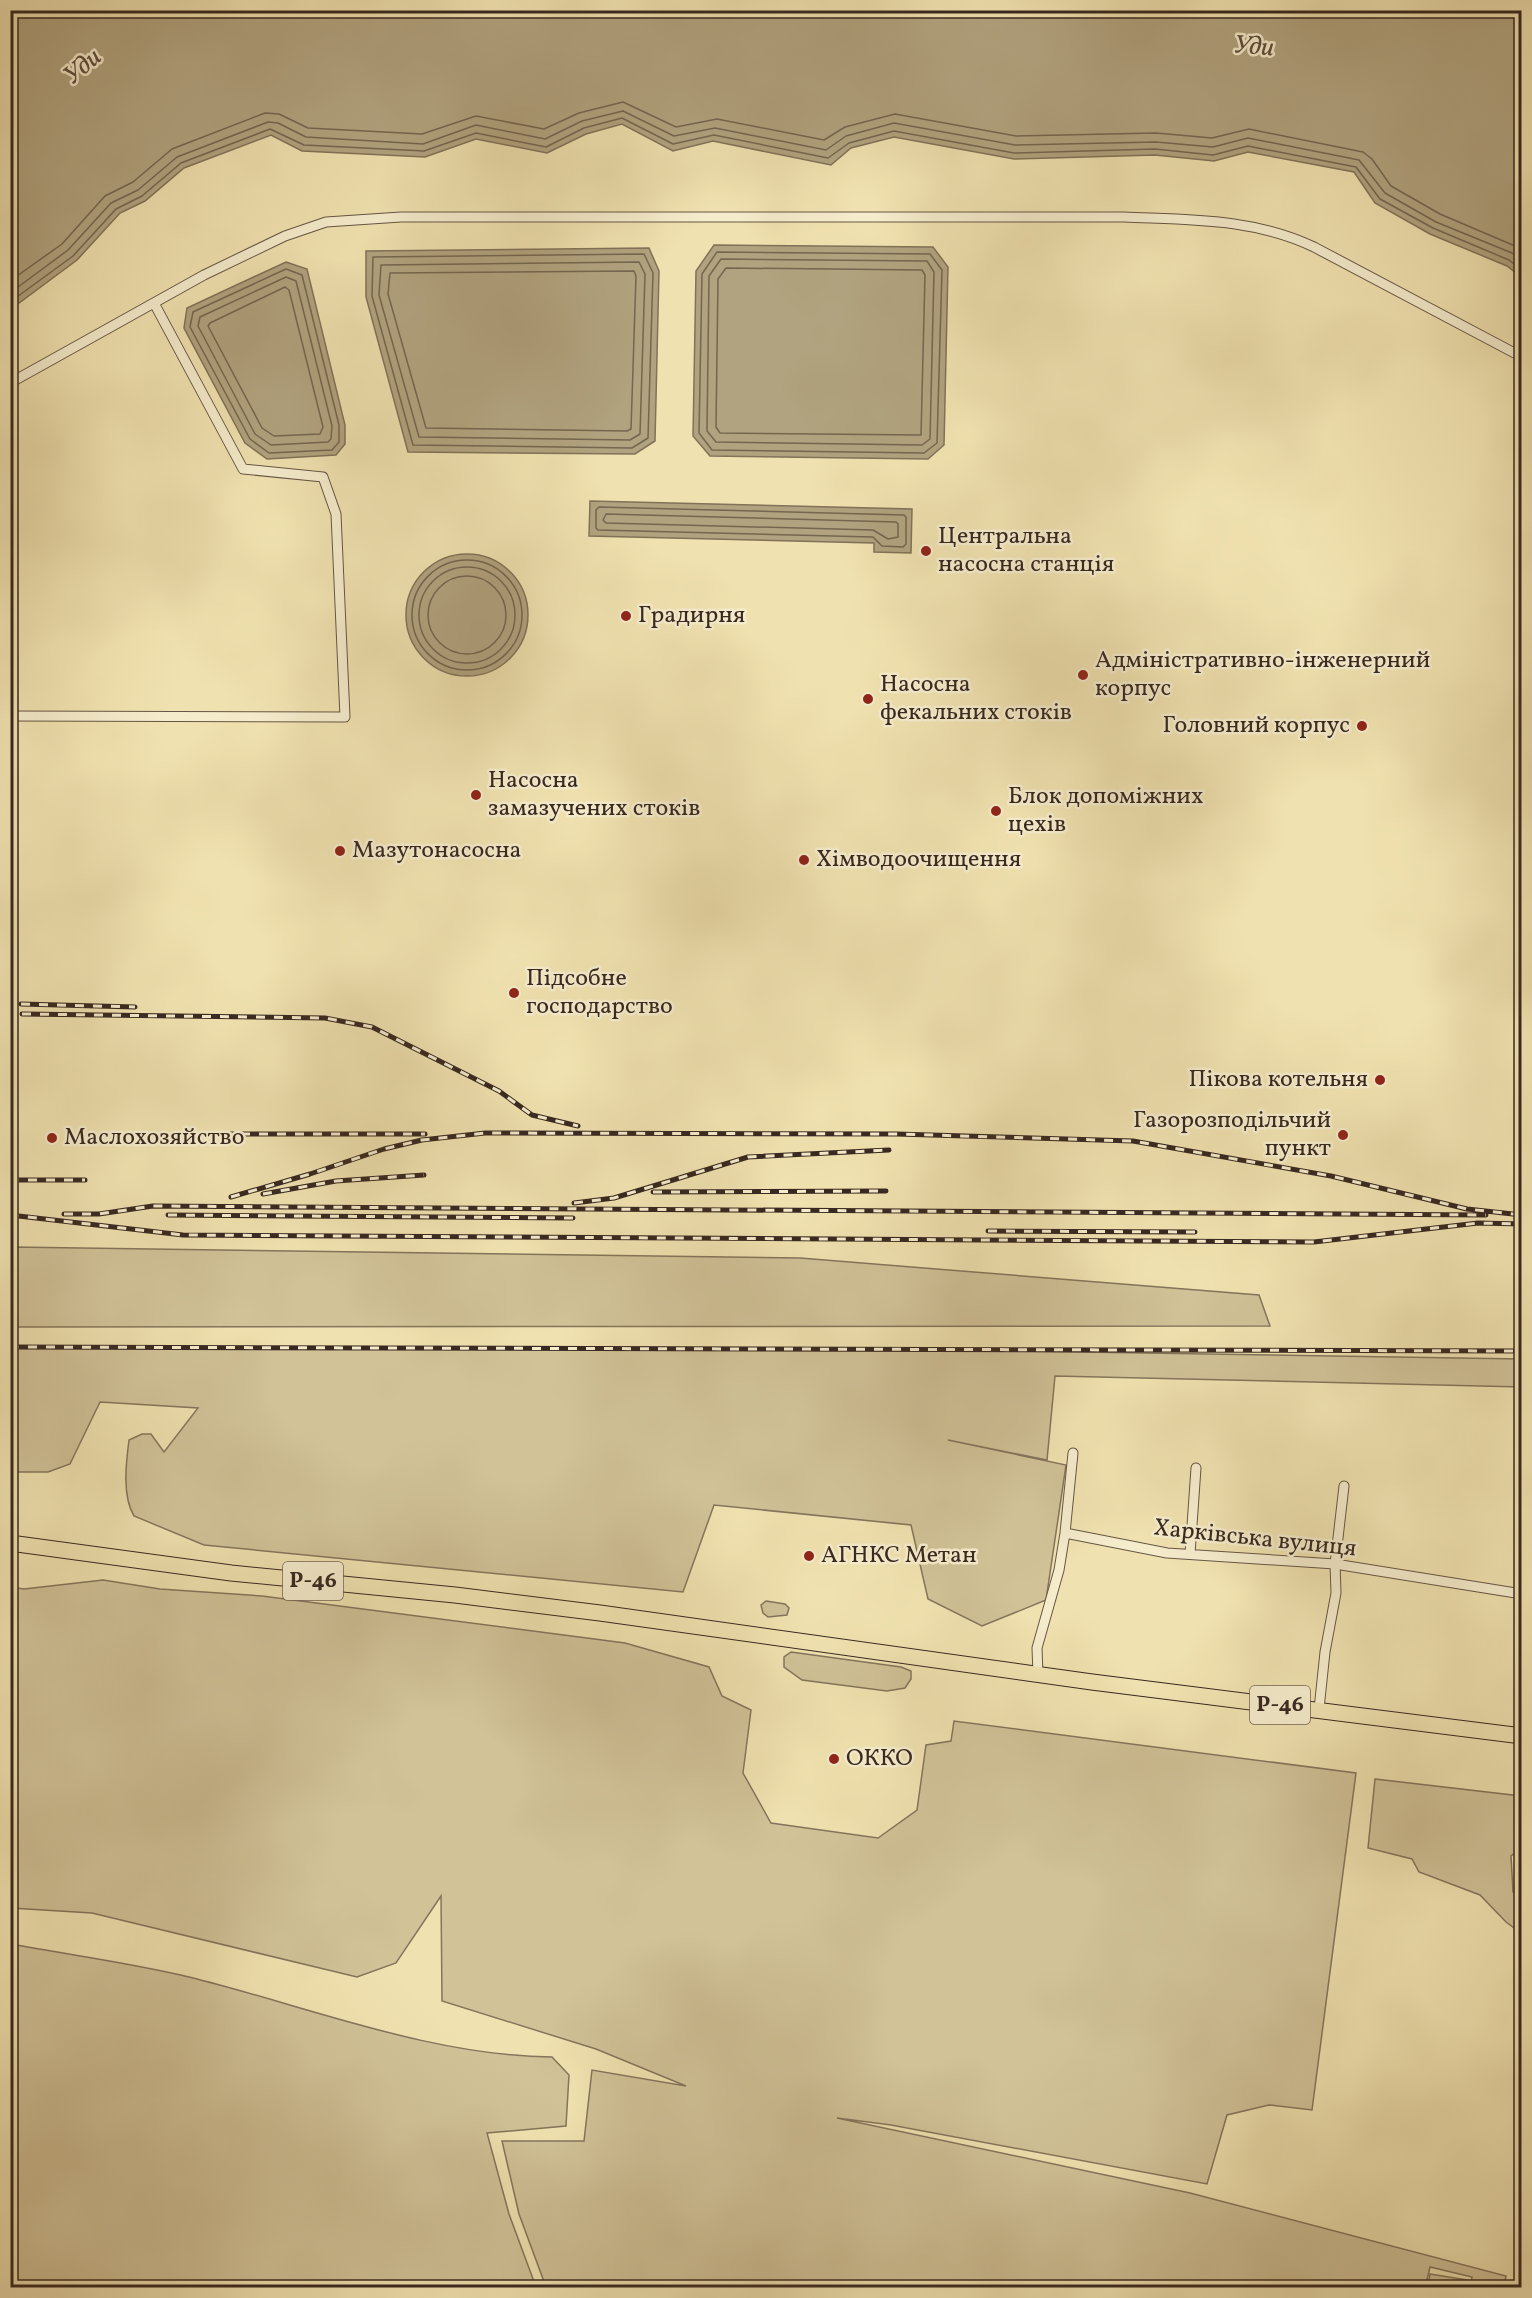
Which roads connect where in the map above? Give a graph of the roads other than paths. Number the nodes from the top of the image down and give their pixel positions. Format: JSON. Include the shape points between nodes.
{"nodes":[{"id":1,"x":154,"y":303,"type":"junction"},
{"id":2,"x":1521,"y":357,"type":"edge"},
{"id":3,"x":10,"y":383,"type":"edge"},
{"id":4,"x":10,"y":716,"type":"edge"},
{"id":5,"x":1073,"y":1453,"type":"dead end"},
{"id":6,"x":1196,"y":1468,"type":"dead end"},
{"id":7,"x":1344,"y":1486,"type":"dead end"},
{"id":8,"x":1065,"y":1533,"type":"junction"},
{"id":9,"x":10,"y":1545,"type":"edge"},
{"id":10,"x":1190,"y":1554,"type":"junction"},
{"id":11,"x":1335,"y":1564,"type":"junction"},
{"id":12,"x":1521,"y":1594,"type":"edge"},
{"id":13,"x":1038,"y":1675,"type":"junction"},
{"id":14,"x":1319,"y":1709,"type":"junction"},
{"id":15,"x":1521,"y":1736,"type":"edge"},
{"id":16,"x":1521,"y":2283,"type":"edge"},
{"id":17,"x":1521,"y":2288,"type":"edge"}],
"edges":[{"from":1,"to":2,"type":"street","via":[[204,274],[285,236],[326,222],[401,217],[1124,217],[1223,221],[1297,238]]},
{"from":1,"to":3,"type":"street"},
{"from":1,"to":4,"type":"street","via":[[243,469],[323,477],[336,514],[345,717]]},
{"from":5,"to":8,"type":"street"},
{"from":6,"to":10,"type":"street"},
{"from":7,"to":11,"type":"street"},
{"from":8,"to":10,"type":"street","name":"Харківська вулиця"},
{"from":8,"to":13,"type":"street","via":[[1037,1648]]},
{"from":9,"to":13,"type":"main road","number":"Р-46","via":[[600,1613]]},
{"from":10,"to":11,"type":"street","name":"Харківська вулиця"},
{"from":11,"to":12,"type":"street","name":"Харківська вулиця"},
{"from":11,"to":14,"type":"street","via":[[1336,1593]]},
{"from":13,"to":14,"type":"main road","number":"Р-46"},
{"from":14,"to":15,"type":"main road","number":"Р-46"},
{"from":16,"to":17,"type":"street"}]}
